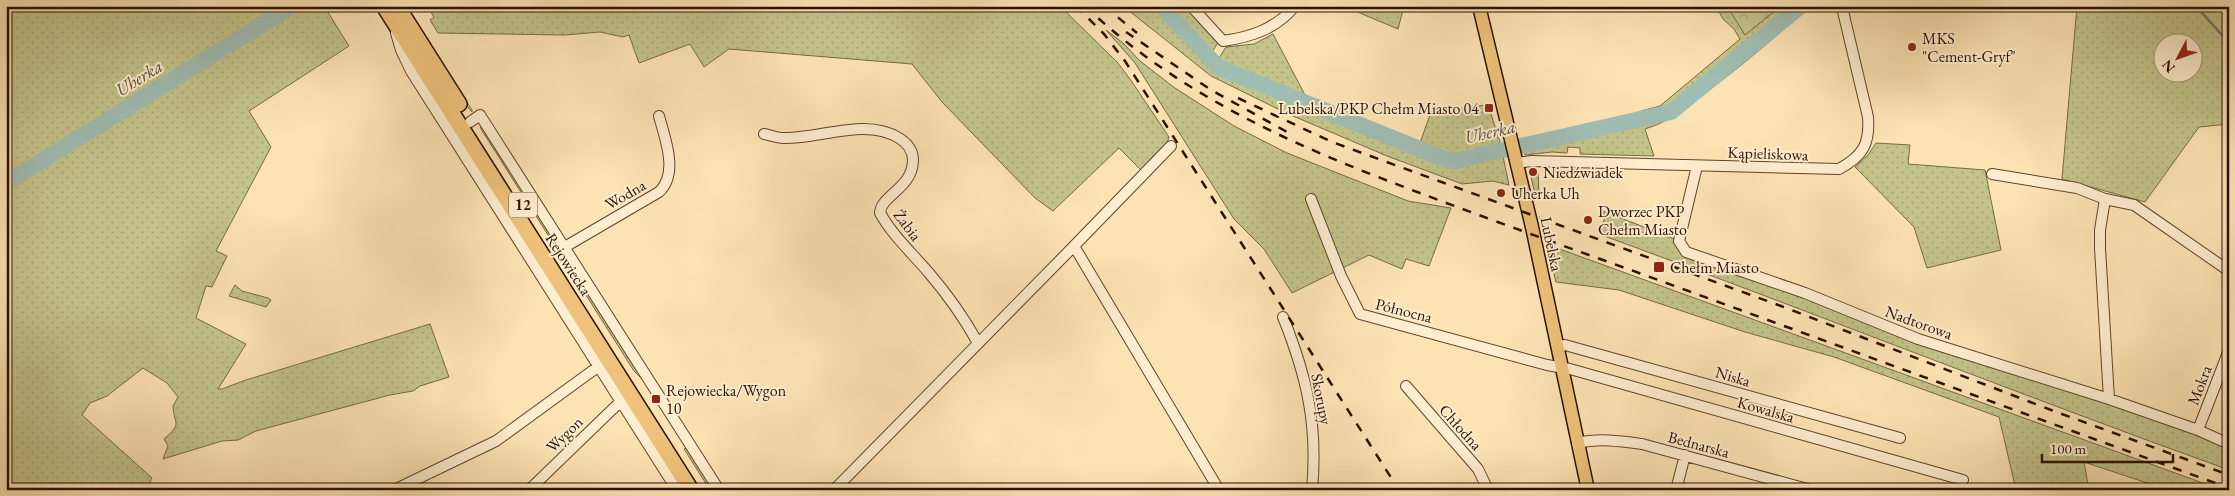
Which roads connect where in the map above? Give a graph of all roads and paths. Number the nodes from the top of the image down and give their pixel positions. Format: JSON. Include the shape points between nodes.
{"nodes":[{"id":1,"x":384,"y":6,"type":"edge"},
{"id":2,"x":397,"y":6,"type":"edge"},
{"id":3,"x":1191,"y":6,"type":"edge"},
{"id":4,"x":1478,"y":6,"type":"edge"},
{"id":5,"x":1844,"y":6,"type":"edge"},
{"id":6,"x":1292,"y":10,"type":"edge"},
{"id":7,"x":394,"y":23,"type":"junction"},
{"id":8,"x":658,"y":116,"type":"dead end"},
{"id":9,"x":475,"y":118,"type":"junction"},
{"id":10,"x":764,"y":134,"type":"dead end"},
{"id":11,"x":1171,"y":146,"type":"dead end"},
{"id":12,"x":1516,"y":159,"type":"junction"},
{"id":13,"x":1696,"y":166,"type":"junction"},
{"id":14,"x":1992,"y":174,"type":"dead end"},
{"id":15,"x":2105,"y":199,"type":"junction"},
{"id":16,"x":1311,"y":200,"type":"dead end"},
{"id":17,"x":1074,"y":246,"type":"junction"},
{"id":18,"x":563,"y":248,"type":"junction"},
{"id":19,"x":2229,"y":271,"type":"edge"},
{"id":20,"x":1284,"y":317,"type":"dead end"},
{"id":21,"x":978,"y":343,"type":"junction"},
{"id":22,"x":1557,"y":346,"type":"junction"},
{"id":23,"x":2229,"y":350,"type":"edge"},
{"id":24,"x":598,"y":366,"type":"junction"},
{"id":25,"x":1561,"y":367,"type":"junction"},
{"id":26,"x":1406,"y":386,"type":"dead end"},
{"id":27,"x":2109,"y":400,"type":"junction"},
{"id":28,"x":621,"y":401,"type":"junction"},
{"id":29,"x":2198,"y":430,"type":"junction"},
{"id":30,"x":1900,"y":438,"type":"dead end"},
{"id":31,"x":1577,"y":443,"type":"junction"},
{"id":32,"x":2229,"y":444,"type":"edge"},
{"id":33,"x":1685,"y":455,"type":"junction"},
{"id":34,"x":1963,"y":480,"type":"dead end"},
{"id":35,"x":394,"y":490,"type":"edge"},
{"id":36,"x":529,"y":490,"type":"edge"},
{"id":37,"x":677,"y":490,"type":"edge"},
{"id":38,"x":691,"y":490,"type":"edge"},
{"id":39,"x":703,"y":490,"type":"edge"},
{"id":40,"x":719,"y":490,"type":"edge"},
{"id":41,"x":834,"y":490,"type":"edge"},
{"id":42,"x":1219,"y":490,"type":"edge"},
{"id":43,"x":1312,"y":490,"type":"edge"},
{"id":44,"x":1488,"y":490,"type":"edge"},
{"id":45,"x":1588,"y":490,"type":"edge"},
{"id":46,"x":1676,"y":490,"type":"edge"},
{"id":47,"x":1811,"y":490,"type":"edge"}],
"edges":[{"from":1,"to":7,"type":"highway","name":"Rejowiecka","number":"12"},
{"from":2,"to":9,"type":"highway","name":"Rejowiecka","number":"12"},
{"from":3,"to":6,"type":"street","via":[[1223,42],[1254,35],[1275,25]]},
{"from":4,"to":12,"type":"main road","name":"Lubelska"},
{"from":5,"to":13,"type":"street","name":"Kąpieliskowa","via":[[1868,117],[1867,144],[1860,154],[1839,169],[1826,170]]},
{"from":7,"to":24,"type":"street","via":[[411,71]]},
{"from":7,"to":38,"type":"highway","name":"Rejowiecka","number":"12"},
{"from":8,"to":18,"type":"street","name":"Wodna","via":[[668,150],[665,186]]},
{"from":9,"to":18,"type":"street"},
{"from":9,"to":39,"type":"highway","name":"Rejowiecka","number":"12"},
{"from":10,"to":21,"type":"street","name":"Żabia","via":[[782,138],[868,128],[888,131],[904,141],[912,153],[912,170],[906,182],[883,204],[880,213],[894,236],[961,314]]},
{"from":11,"to":17,"type":"street"},
{"from":12,"to":13,"type":"street","name":"Kąpieliskowa"},
{"from":12,"to":22,"type":"main road","name":"Lubelska"},
{"from":13,"to":27,"type":"street","name":"Nadtorowa","via":[[1679,241],[1686,252],[1805,292],[1918,339]]},
{"from":14,"to":15,"type":"street","via":[[2077,188]]},
{"from":15,"to":19,"type":"street","via":[[2134,205]]},
{"from":15,"to":27,"type":"street","via":[[2100,248]]},
{"from":16,"to":25,"type":"street","name":"Północna","via":[[1360,314]]},
{"from":17,"to":21,"type":"street"},
{"from":17,"to":42,"type":"street"},
{"from":18,"to":40,"type":"street"},
{"from":20,"to":43,"type":"street","name":"Skorupy","via":[[1305,379],[1310,407],[1314,453]]},
{"from":21,"to":41,"type":"street"},
{"from":22,"to":25,"type":"main road","name":"Lubelska"},
{"from":22,"to":30,"type":"street","name":"Niska","via":[[1565,345]]},
{"from":23,"to":29,"type":"street","name":"Mokra"},
{"from":24,"to":28,"type":"street"},
{"from":24,"to":35,"type":"street","via":[[496,441]]},
{"from":25,"to":31,"type":"main road","name":"Lubelska"},
{"from":25,"to":34,"type":"street","name":"Kowalska"},
{"from":26,"to":44,"type":"street","name":"Chłodna","via":[[1478,469]]},
{"from":27,"to":29,"type":"street","name":"Nadtorowa"},
{"from":28,"to":36,"type":"street","name":"Wygon"},
{"from":28,"to":37,"type":"street"},
{"from":29,"to":32,"type":"street","name":"Nadtorowa"},
{"from":31,"to":33,"type":"street","name":"Bednarska","via":[[1616,440]]},
{"from":31,"to":45,"type":"main road","name":"Lubelska"},
{"from":33,"to":46,"type":"street"},
{"from":33,"to":47,"type":"street","name":"Bednarska"}]}
